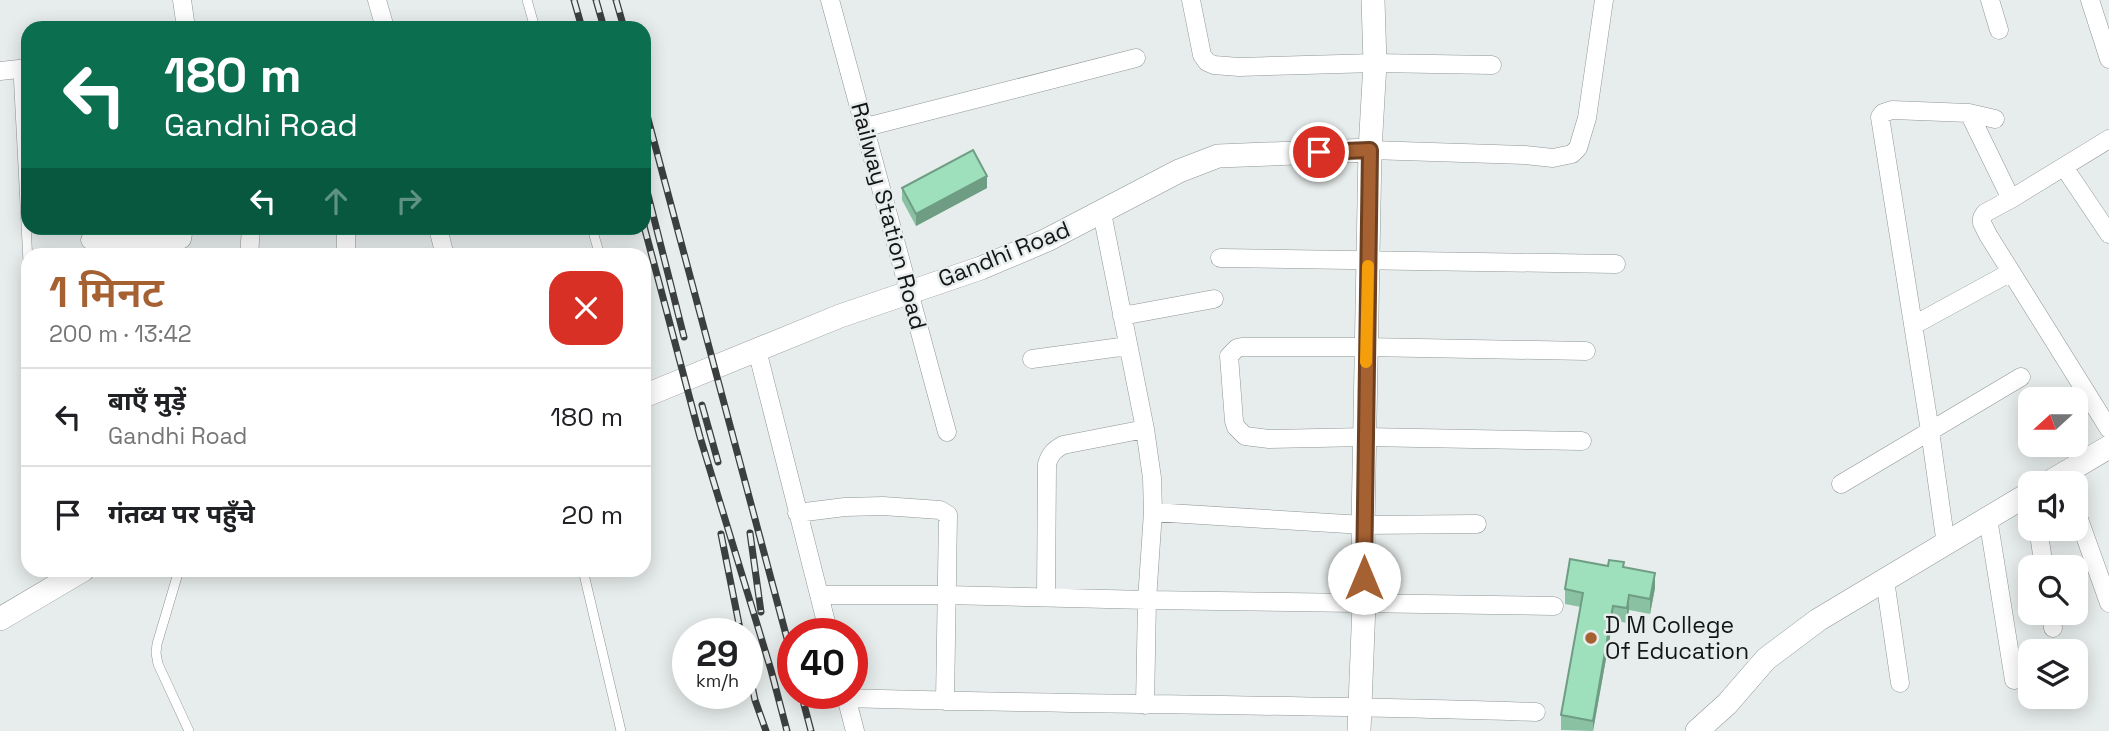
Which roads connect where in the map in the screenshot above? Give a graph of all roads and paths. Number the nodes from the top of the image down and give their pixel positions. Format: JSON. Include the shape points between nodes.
{"nodes":[{"id":1,"x":182,"y":0,"type":"edge"},
{"id":2,"x":377,"y":0,"type":"edge"},
{"id":3,"x":527,"y":0,"type":"edge"},
{"id":4,"x":830,"y":0,"type":"edge"},
{"id":5,"x":1191,"y":0,"type":"edge"},
{"id":6,"x":1373,"y":0,"type":"edge"},
{"id":7,"x":1604,"y":0,"type":"edge"},
{"id":8,"x":1990,"y":0,"type":"edge"},
{"id":9,"x":2090,"y":0,"type":"edge"},
{"id":10,"x":185,"y":21,"type":"edge"},
{"id":11,"x":383,"y":21,"type":"edge"},
{"id":12,"x":533,"y":21,"type":"edge"},
{"id":13,"x":1999,"y":30,"type":"dead end"},
{"id":14,"x":1136,"y":58,"type":"dead end"},
{"id":15,"x":2109,"y":59,"type":"edge"},
{"id":16,"x":1375,"y":64,"type":"junction"},
{"id":17,"x":1492,"y":65,"type":"dead end"},
{"id":18,"x":15,"y":70,"type":"edge"},
{"id":19,"x":1969,"y":113,"type":"junction"},
{"id":20,"x":1995,"y":119,"type":"dead end"},
{"id":21,"x":866,"y":127,"type":"junction"},
{"id":22,"x":2109,"y":139,"type":"edge"},
{"id":23,"x":1370,"y":150,"type":"junction"},
{"id":24,"x":21,"y":159,"type":"edge"},
{"id":25,"x":2064,"y":167,"type":"junction"},
{"id":26,"x":2011,"y":199,"type":"junction"},
{"id":27,"x":1102,"y":213,"type":"junction"},
{"id":28,"x":2109,"y":234,"type":"edge"},
{"id":29,"x":183,"y":235,"type":"edge"},
{"id":30,"x":90,"y":240,"type":"dead end"},
{"id":31,"x":1220,"y":258,"type":"dead end"},
{"id":32,"x":1368,"y":261,"type":"junction"},
{"id":33,"x":1616,"y":264,"type":"dead end"},
{"id":34,"x":2011,"y":272,"type":"junction"},
{"id":35,"x":908,"y":291,"type":"junction"},
{"id":36,"x":1214,"y":299,"type":"dead end"},
{"id":37,"x":1122,"y":316,"type":"junction"},
{"id":38,"x":1914,"y":326,"type":"junction"},
{"id":39,"x":1128,"y":346,"type":"junction"},
{"id":40,"x":1367,"y":347,"type":"junction"},
{"id":41,"x":757,"y":349,"type":"junction"},
{"id":42,"x":1586,"y":351,"type":"dead end"},
{"id":43,"x":1032,"y":359,"type":"dead end"},
{"id":44,"x":2021,"y":377,"type":"dead end"},
{"id":45,"x":651,"y":393,"type":"edge"},
{"id":46,"x":1145,"y":429,"type":"junction"},
{"id":47,"x":2109,"y":429,"type":"edge"},
{"id":48,"x":1930,"y":431,"type":"junction"},
{"id":49,"x":947,"y":432,"type":"dead end"},
{"id":50,"x":1365,"y":437,"type":"junction"},
{"id":51,"x":1582,"y":441,"type":"dead end"},
{"id":52,"x":2109,"y":447,"type":"edge"},
{"id":53,"x":2073,"y":471,"type":"edge"},
{"id":54,"x":1841,"y":484,"type":"dead end"},
{"id":55,"x":2018,"y":501,"type":"edge"},
{"id":56,"x":1153,"y":512,"type":"junction"},
{"id":57,"x":797,"y":513,"type":"junction"},
{"id":58,"x":1988,"y":518,"type":"junction"},
{"id":59,"x":1363,"y":524,"type":"junction"},
{"id":60,"x":1477,"y":524,"type":"dead end"},
{"id":61,"x":2087,"y":541,"type":"edge"},
{"id":62,"x":1946,"y":545,"type":"junction"},
{"id":63,"x":71,"y":577,"type":"edge"},
{"id":64,"x":177,"y":577,"type":"edge"},
{"id":65,"x":585,"y":577,"type":"edge"},
{"id":66,"x":1885,"y":580,"type":"junction"},
{"id":67,"x":819,"y":595,"type":"junction"},
{"id":68,"x":947,"y":595,"type":"junction"},
{"id":69,"x":1046,"y":597,"type":"junction"},
{"id":70,"x":1147,"y":600,"type":"junction"},
{"id":71,"x":2109,"y":603,"type":"edge"},
{"id":72,"x":1364,"y":604,"type":"junction"},
{"id":73,"x":1554,"y":606,"type":"dead end"},
{"id":74,"x":825,"y":618,"type":"edge"},
{"id":75,"x":0,"y":619,"type":"edge"},
{"id":76,"x":2014,"y":680,"type":"dead end"},
{"id":77,"x":1900,"y":683,"type":"dead end"},
{"id":78,"x":868,"y":696,"type":"edge"},
{"id":79,"x":945,"y":701,"type":"junction"},
{"id":80,"x":1727,"y":704,"type":"junction"},
{"id":81,"x":1145,"y":705,"type":"junction"},
{"id":82,"x":1360,"y":706,"type":"junction"},
{"id":83,"x":850,"y":709,"type":"edge"},
{"id":84,"x":1536,"y":712,"type":"dead end"},
{"id":85,"x":189,"y":731,"type":"edge"},
{"id":86,"x":621,"y":731,"type":"edge"},
{"id":87,"x":855,"y":731,"type":"edge"},
{"id":88,"x":1359,"y":731,"type":"edge"},
{"id":89,"x":1697,"y":731,"type":"edge"},
{"id":90,"x":1719,"y":731,"type":"edge"}],
"edges":[{"from":1,"to":10,"type":"street"},
{"from":2,"to":11,"type":"street"},
{"from":3,"to":12,"type":"lane"},
{"from":4,"to":21,"type":"street","name":"Railway Station Road"},
{"from":5,"to":16,"type":"street","via":[[1202,55],[1214,65]]},
{"from":6,"to":16,"type":"street"},
{"from":7,"to":23,"type":"street","via":[[1587,118],[1572,154],[1553,158]]},
{"from":8,"to":13,"type":"street"},
{"from":9,"to":15,"type":"street"},
{"from":14,"to":21,"type":"street"},
{"from":16,"to":17,"type":"street"},
{"from":16,"to":23,"type":"street"},
{"from":18,"to":24,"type":"lane"},
{"from":19,"to":20,"type":"street"},
{"from":19,"to":26,"type":"street"},
{"from":19,"to":38,"type":"street","via":[[1892,110],[1880,117]]},
{"from":21,"to":35,"type":"street","name":"Railway Station Road"},
{"from":22,"to":25,"type":"street"},
{"from":23,"to":27,"type":"street","name":"Gandhi Road","via":[[1218,156],[1179,171]]},
{"from":23,"to":32,"type":"street"},
{"from":25,"to":26,"type":"street"},
{"from":25,"to":28,"type":"street"},
{"from":26,"to":34,"type":"street","via":[[1982,218]]},
{"from":27,"to":35,"type":"street","name":"Gandhi Road","via":[[981,268]]},
{"from":27,"to":37,"type":"street"},
{"from":29,"to":30,"type":"street","via":[[175,243]]},
{"from":31,"to":32,"type":"street"},
{"from":32,"to":33,"type":"street"},
{"from":32,"to":40,"type":"street"},
{"from":34,"to":38,"type":"street"},
{"from":34,"to":47,"type":"street"},
{"from":35,"to":41,"type":"street","name":"Gandhi Road"},
{"from":35,"to":49,"type":"street","name":"Railway Station Road"},
{"from":36,"to":37,"type":"street"},
{"from":37,"to":39,"type":"street"},
{"from":38,"to":48,"type":"street"},
{"from":39,"to":43,"type":"street"},
{"from":39,"to":46,"type":"street"},
{"from":40,"to":42,"type":"street"},
{"from":40,"to":50,"type":"street"},
{"from":40,"to":50,"type":"street","via":[[1242,347],[1229,356],[1234,421],[1245,436]]},
{"from":41,"to":45,"type":"street","name":"Gandhi Road"},
{"from":41,"to":57,"type":"street"},
{"from":44,"to":48,"type":"street"},
{"from":46,"to":56,"type":"street"},
{"from":46,"to":69,"type":"street","via":[[1063,445],[1050,456]]},
{"from":48,"to":54,"type":"street"},
{"from":48,"to":62,"type":"street"},
{"from":50,"to":51,"type":"street"},
{"from":50,"to":59,"type":"street"},
{"from":52,"to":53,"type":"street"},
{"from":55,"to":58,"type":"street"},
{"from":56,"to":59,"type":"street"},
{"from":56,"to":70,"type":"street"},
{"from":57,"to":67,"type":"street"},
{"from":57,"to":68,"type":"street","via":[[857,506],[945,512],[949,520]]},
{"from":58,"to":62,"type":"street"},
{"from":58,"to":76,"type":"street"},
{"from":59,"to":60,"type":"street"},
{"from":59,"to":72,"type":"street"},
{"from":61,"to":71,"type":"street"},
{"from":62,"to":66,"type":"street"},
{"from":63,"to":75,"type":"street"},
{"from":64,"to":85,"type":"lane","via":[[156,653]]},
{"from":65,"to":86,"type":"lane"},
{"from":66,"to":77,"type":"street"},
{"from":66,"to":80,"type":"street","via":[[1818,620],[1766,659]]},
{"from":67,"to":68,"type":"street"},
{"from":67,"to":74,"type":"street"},
{"from":68,"to":69,"type":"street"},
{"from":68,"to":79,"type":"street"},
{"from":69,"to":70,"type":"street"},
{"from":70,"to":72,"type":"street"},
{"from":70,"to":81,"type":"street"},
{"from":72,"to":73,"type":"street"},
{"from":72,"to":82,"type":"street"},
{"from":78,"to":79,"type":"street"},
{"from":79,"to":81,"type":"street"},
{"from":80,"to":89,"type":"street"},
{"from":80,"to":90,"type":"street"},
{"from":81,"to":82,"type":"street"},
{"from":82,"to":84,"type":"street"},
{"from":82,"to":88,"type":"street"},
{"from":83,"to":87,"type":"street"}]}
